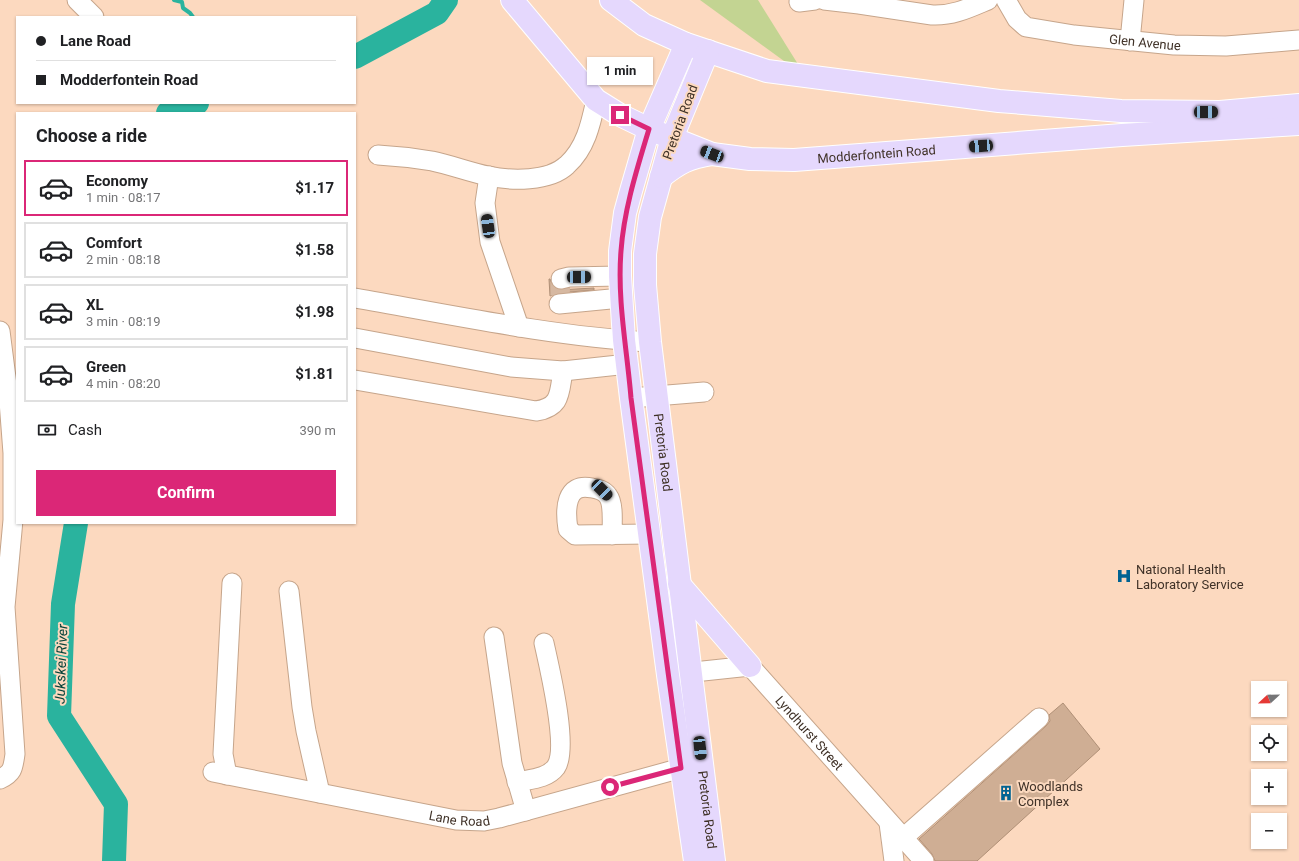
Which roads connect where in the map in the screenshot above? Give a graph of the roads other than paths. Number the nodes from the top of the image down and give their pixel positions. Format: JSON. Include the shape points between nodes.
{"nodes":[{"id":1,"x":77,"y":0,"type":"edge"},
{"id":2,"x":512,"y":0,"type":"edge"},
{"id":3,"x":611,"y":0,"type":"edge"},
{"id":4,"x":824,"y":0,"type":"edge"},
{"id":5,"x":988,"y":0,"type":"edge"},
{"id":6,"x":1006,"y":0,"type":"edge"},
{"id":7,"x":1134,"y":0,"type":"edge"},
{"id":8,"x":93,"y":16,"type":"edge"},
{"id":9,"x":1299,"y":40,"type":"edge"},
{"id":10,"x":1130,"y":41,"type":"junction"},
{"id":11,"x":686,"y":44,"type":"junction"},
{"id":12,"x":708,"y":51,"type":"junction"},
{"id":13,"x":596,"y":100,"type":"junction"},
{"id":14,"x":1299,"y":105,"type":"edge"},
{"id":15,"x":1299,"y":124,"type":"edge"},
{"id":16,"x":649,"y":129,"type":"junction"},
{"id":17,"x":672,"y":138,"type":"junction"},
{"id":18,"x":712,"y":154,"type":"junction"},
{"id":19,"x":378,"y":155,"type":"dead end"},
{"id":20,"x":489,"y":176,"type":"junction"},
{"id":21,"x":661,"y":178,"type":"junction"},
{"id":22,"x":620,"y":276,"type":"junction"},
{"id":23,"x":560,"y":293,"type":"junction"},
{"id":24,"x":356,"y":298,"type":"edge"},
{"id":25,"x":621,"y":298,"type":"junction"},
{"id":26,"x":519,"y":327,"type":"junction"},
{"id":27,"x":0,"y":331,"type":"edge"},
{"id":28,"x":561,"y":332,"type":"junction"},
{"id":29,"x":356,"y":338,"type":"edge"},
{"id":30,"x":624,"y":340,"type":"junction"},
{"id":31,"x":650,"y":342,"type":"junction"},
{"id":32,"x":628,"y":364,"type":"junction"},
{"id":33,"x":563,"y":371,"type":"junction"},
{"id":34,"x":356,"y":380,"type":"edge"},
{"id":35,"x":704,"y":392,"type":"dead end"},
{"id":36,"x":657,"y":396,"type":"junction"},
{"id":37,"x":631,"y":398,"type":"junction"},
{"id":38,"x":673,"y":531,"type":"junction"},
{"id":39,"x":649,"y":534,"type":"junction"},
{"id":40,"x":612,"y":535,"type":"dead end"},
{"id":41,"x":232,"y":583,"type":"dead end"},
{"id":42,"x":679,"y":584,"type":"junction"},
{"id":43,"x":290,"y":591,"type":"dead end"},
{"id":44,"x":3,"y":607,"type":"edge"},
{"id":45,"x":494,"y":638,"type":"dead end"},
{"id":46,"x":544,"y":643,"type":"dead end"},
{"id":47,"x":750,"y":666,"type":"junction"},
{"id":48,"x":692,"y":672,"type":"junction"},
{"id":49,"x":668,"y":675,"type":"junction"},
{"id":50,"x":1039,"y":718,"type":"dead end"},
{"id":51,"x":691,"y":765,"type":"junction"},
{"id":52,"x":0,"y":779,"type":"edge"},
{"id":53,"x":517,"y":782,"type":"junction"},
{"id":54,"x":320,"y":794,"type":"junction"},
{"id":55,"x":526,"y":811,"type":"junction"},
{"id":56,"x":889,"y":823,"type":"junction"},
{"id":57,"x":903,"y":838,"type":"junction"},
{"id":58,"x":695,"y":861,"type":"edge"},
{"id":59,"x":714,"y":861,"type":"edge"},
{"id":60,"x":894,"y":861,"type":"edge"},
{"id":61,"x":924,"y":861,"type":"edge"}],
"edges":[{"from":1,"to":8,"type":"street"},
{"from":2,"to":13,"type":"main road","name":"Modderfontein Road"},
{"from":3,"to":11,"type":"main road","via":[[644,25]]},
{"from":4,"to":5,"type":"street","via":[[944,16]]},
{"from":6,"to":10,"type":"street","name":"Glen Avenue","via":[[1016,19],[1026,27]]},
{"from":7,"to":10,"type":"street"},
{"from":9,"to":10,"type":"street","name":"Glen Avenue","via":[[1226,46]]},
{"from":11,"to":12,"type":"main road"},
{"from":11,"to":16,"type":"main road","name":"Pretoria Road"},
{"from":12,"to":14,"type":"main road","via":[[767,72],[1014,102],[1121,111],[1220,112]]},
{"from":12,"to":17,"type":"main road","name":"Pretoria Road"},
{"from":13,"to":16,"type":"main road","name":"Modderfontein Road"},
{"from":13,"to":20,"type":"street","via":[[583,145],[566,167],[548,176],[536,178]]},
{"from":15,"to":18,"type":"main road","name":"Modderfontein Road","via":[[1122,134],[794,160],[750,159]]},
{"from":16,"to":17,"type":"main road","name":"Modderfontein Road"},
{"from":16,"to":22,"type":"main road","name":"Pretoria Road","via":[[625,213]]},
{"from":17,"to":18,"type":"main road","name":"Modderfontein Road"},
{"from":17,"to":21,"type":"main road","name":"Pretoria Road"},
{"from":18,"to":21,"type":"main road","via":[[682,162]]},
{"from":19,"to":20,"type":"street","via":[[433,162]]},
{"from":20,"to":26,"type":"street","via":[[485,203],[490,242]]},
{"from":21,"to":31,"type":"main road","name":"Pretoria Road","via":[[650,217],[645,254]]},
{"from":22,"to":23,"type":"street","via":[[569,277]]},
{"from":22,"to":25,"type":"main road","name":"Pretoria Road"},
{"from":23,"to":25,"type":"street"},
{"from":23,"to":28,"type":"street"},
{"from":24,"to":26,"type":"street"},
{"from":25,"to":30,"type":"main road","name":"Pretoria Road"},
{"from":26,"to":28,"type":"street"},
{"from":27,"to":44,"type":"street","via":[[13,453],[13,520]]},
{"from":28,"to":30,"type":"street"},
{"from":29,"to":33,"type":"street","via":[[511,367]]},
{"from":30,"to":31,"type":"street"},
{"from":30,"to":32,"type":"main road","name":"Pretoria Road"},
{"from":31,"to":36,"type":"main road","name":"Pretoria Road"},
{"from":32,"to":33,"type":"street"},
{"from":32,"to":37,"type":"main road","name":"Pretoria Road"},
{"from":33,"to":34,"type":"street","via":[[556,402],[548,409],[536,411]]},
{"from":35,"to":36,"type":"street"},
{"from":36,"to":37,"type":"street"},
{"from":36,"to":38,"type":"main road","name":"Pretoria Road"},
{"from":37,"to":39,"type":"main road","name":"Pretoria Road"},
{"from":38,"to":39,"type":"main road"},
{"from":38,"to":42,"type":"main road","name":"Pretoria Road"},
{"from":39,"to":40,"type":"street"},
{"from":39,"to":49,"type":"main road","name":"Pretoria Road"},
{"from":41,"to":54,"type":"street","name":"Lane Road","via":[[220,774]]},
{"from":42,"to":47,"type":"main road"},
{"from":42,"to":48,"type":"main road","name":"Pretoria Road"},
{"from":43,"to":54,"type":"street","via":[[302,707]]},
{"from":44,"to":52,"type":"street","via":[[14,754],[12,771]]},
{"from":45,"to":53,"type":"street"},
{"from":46,"to":53,"type":"street","via":[[557,705],[560,758],[556,766],[544,776]]},
{"from":47,"to":48,"type":"street"},
{"from":47,"to":56,"type":"street","name":"Lyndhurst Street"},
{"from":48,"to":49,"type":"street"},
{"from":48,"to":51,"type":"main road","name":"Pretoria Road"},
{"from":49,"to":51,"type":"main road","name":"Pretoria Road"},
{"from":50,"to":57,"type":"street"},
{"from":51,"to":55,"type":"street","name":"Lane Road"},
{"from":51,"to":58,"type":"main road","name":"Pretoria Road"},
{"from":51,"to":59,"type":"main road","name":"Pretoria Road"},
{"from":53,"to":55,"type":"street"},
{"from":54,"to":55,"type":"street","name":"Lane Road","via":[[456,820],[484,821]]},
{"from":56,"to":57,"type":"street","name":"Lyndhurst Street"},
{"from":56,"to":60,"type":"street"},
{"from":57,"to":61,"type":"street","name":"Lyndhurst Street"}]}
